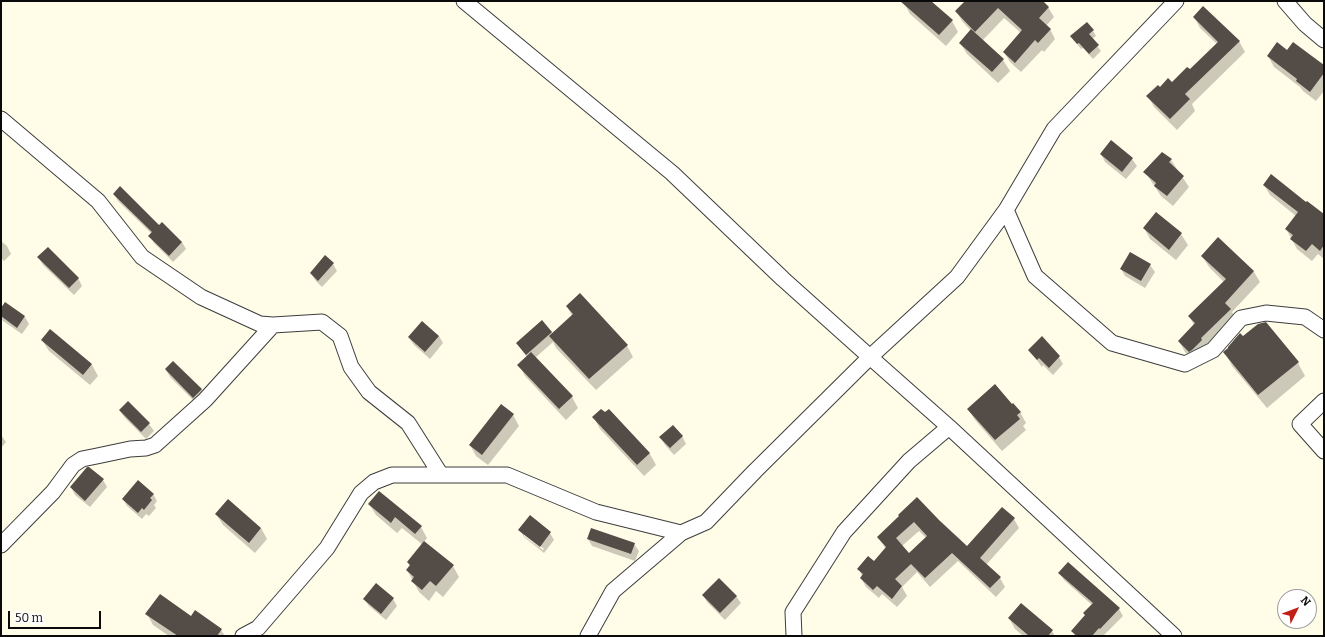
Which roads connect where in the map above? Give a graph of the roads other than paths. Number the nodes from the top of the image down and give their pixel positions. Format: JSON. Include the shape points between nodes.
{"nodes":[{"id":1,"x":464,"y":1,"type":"edge"},
{"id":2,"x":1176,"y":1,"type":"edge"},
{"id":3,"x":1285,"y":1,"type":"edge"},
{"id":4,"x":1324,"y":40,"type":"edge"},
{"id":5,"x":1,"y":119,"type":"edge"},
{"id":6,"x":1006,"y":210,"type":"junction"},
{"id":7,"x":272,"y":325,"type":"junction"},
{"id":8,"x":1324,"y":330,"type":"edge"},
{"id":9,"x":870,"y":357,"type":"junction"},
{"id":10,"x":1324,"y":401,"type":"edge"},
{"id":11,"x":949,"y":427,"type":"junction"},
{"id":12,"x":1324,"y":451,"type":"edge"},
{"id":13,"x":441,"y":475,"type":"junction"},
{"id":14,"x":681,"y":533,"type":"junction"},
{"id":15,"x":1,"y":545,"type":"edge"},
{"id":16,"x":1171,"y":635,"type":"edge"},
{"id":17,"x":243,"y":636,"type":"edge"},
{"id":18,"x":588,"y":636,"type":"edge"},
{"id":19,"x":794,"y":636,"type":"edge"}],
"edges":[{"from":1,"to":9,"type":"street","via":[[672,173],[783,279]]},
{"from":2,"to":6,"type":"street","via":[[1054,129]]},
{"from":3,"to":4,"type":"street","via":[[1305,24]]},
{"from":5,"to":7,"type":"street","via":[[98,201],[142,257],[201,297],[260,324]]},
{"from":6,"to":8,"type":"street","via":[[1035,276],[1112,344],[1185,364],[1213,350],[1241,318],[1266,313],[1305,317]]},
{"from":6,"to":9,"type":"street","via":[[957,277]]},
{"from":7,"to":13,"type":"street","via":[[322,322],[340,336],[351,367],[369,392],[408,423]]},
{"from":7,"to":15,"type":"street","via":[[205,400],[155,445],[82,459]]},
{"from":9,"to":11,"type":"street"},
{"from":9,"to":14,"type":"street","via":[[706,522]]},
{"from":10,"to":12,"type":"street","via":[[1300,424]]},
{"from":11,"to":16,"type":"street"},
{"from":11,"to":19,"type":"street","via":[[909,461],[844,532],[793,612]]},
{"from":13,"to":14,"type":"street","via":[[507,475],[596,512]]},
{"from":13,"to":17,"type":"street","via":[[392,475],[374,482],[361,493],[327,548],[258,628]]},
{"from":14,"to":18,"type":"street","via":[[613,591]]}]}
